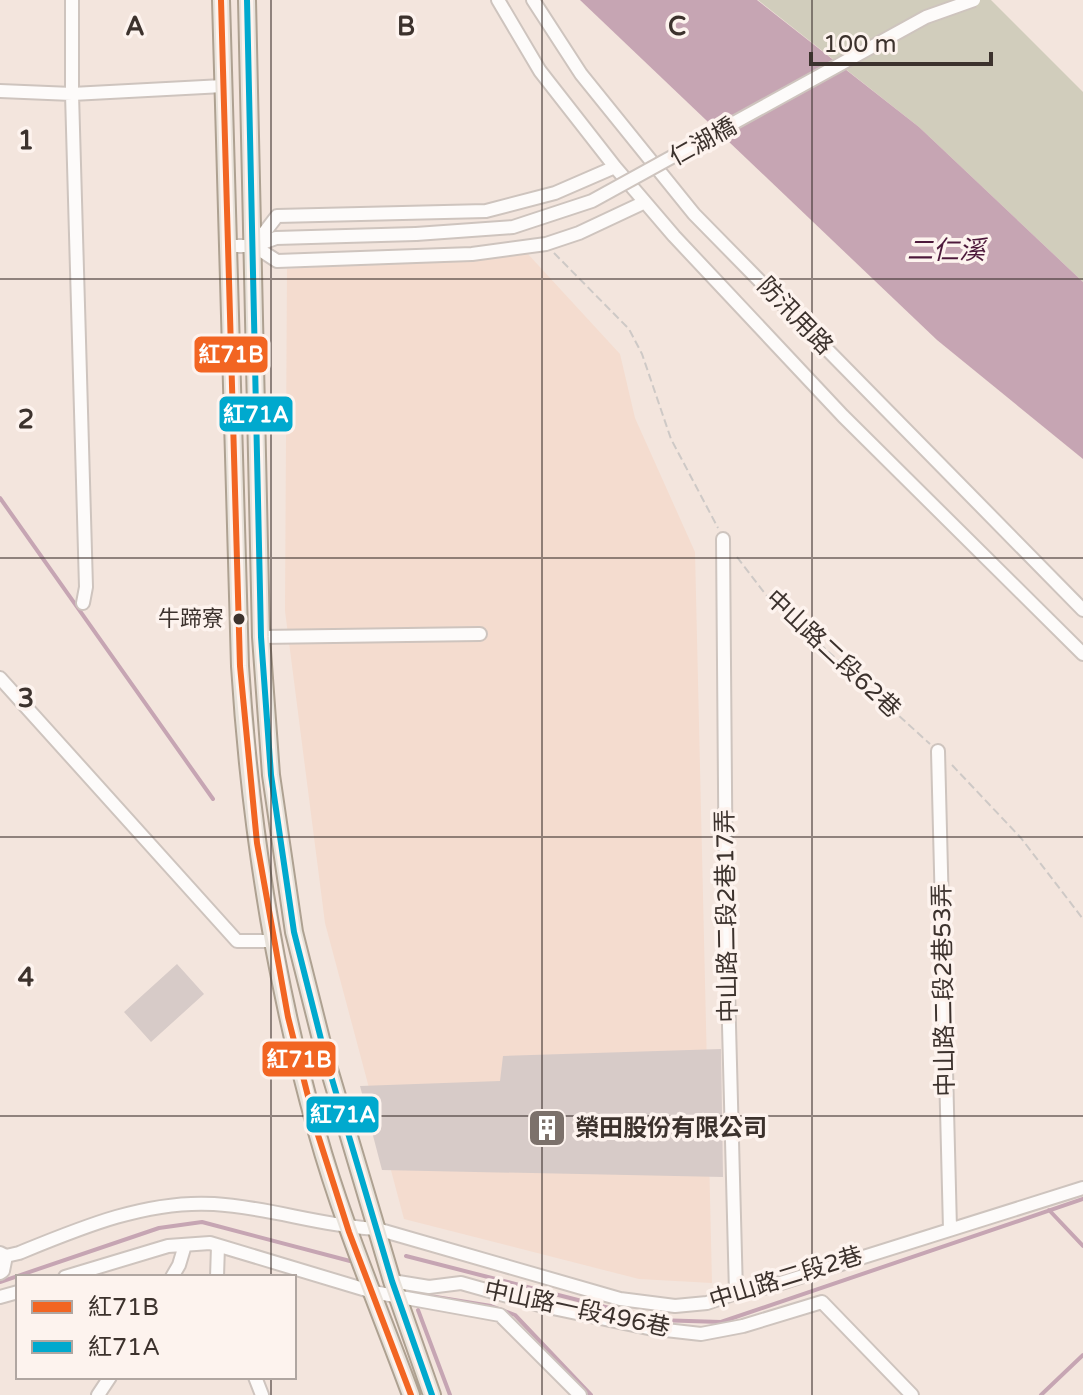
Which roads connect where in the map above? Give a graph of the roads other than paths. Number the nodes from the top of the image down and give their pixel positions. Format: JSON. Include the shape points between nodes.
{"nodes":[{"id":1,"x":72,"y":0,"type":"edge"},
{"id":2,"x":221,"y":0,"type":"edge"},
{"id":3,"x":247,"y":0,"type":"edge"},
{"id":4,"x":498,"y":0,"type":"edge"},
{"id":5,"x":533,"y":0,"type":"edge"},
{"id":6,"x":974,"y":0,"type":"edge"},
{"id":7,"x":223,"y":86,"type":"junction"},
{"id":8,"x":0,"y":91,"type":"edge"},
{"id":9,"x":72,"y":94,"type":"junction"},
{"id":10,"x":615,"y":167,"type":"junction"},
{"id":11,"x":645,"y":202,"type":"junction"},
{"id":12,"x":227,"y":246,"type":"junction"},
{"id":13,"x":254,"y":246,"type":"junction"},
{"id":14,"x":723,"y":539,"type":"road end"},
{"id":15,"x":83,"y":603,"type":"dead end"},
{"id":16,"x":1083,"y":610,"type":"edge"},
{"id":17,"x":480,"y":634,"type":"dead end"},
{"id":18,"x":261,"y":637,"type":"junction"},
{"id":19,"x":1083,"y":654,"type":"edge"},
{"id":20,"x":0,"y":678,"type":"edge"},
{"id":21,"x":938,"y":751,"type":"road end"},
{"id":22,"x":272,"y":941,"type":"junction"},
{"id":23,"x":1083,"y":1188,"type":"edge"},
{"id":24,"x":346,"y":1227,"type":"junction"},
{"id":25,"x":950,"y":1229,"type":"junction"},
{"id":26,"x":379,"y":1234,"type":"junction"},
{"id":27,"x":185,"y":1245,"type":"junction"},
{"id":28,"x":218,"y":1246,"type":"junction"},
{"id":29,"x":3,"y":1254,"type":"edge"},
{"id":30,"x":0,"y":1273,"type":"edge"},
{"id":31,"x":72,"y":1275,"type":"edge"},
{"id":32,"x":173,"y":1275,"type":"edge"},
{"id":33,"x":217,"y":1275,"type":"edge"},
{"id":34,"x":372,"y":1288,"type":"junction"},
{"id":35,"x":395,"y":1288,"type":"junction"},
{"id":36,"x":736,"y":1293,"type":"junction"},
{"id":37,"x":411,"y":1395,"type":"edge"},
{"id":38,"x":432,"y":1395,"type":"edge"},
{"id":39,"x":580,"y":1395,"type":"edge"},
{"id":40,"x":912,"y":1395,"type":"edge"}],
"edges":[{"from":1,"to":9,"type":"street"},
{"from":2,"to":7,"type":"main road"},
{"from":3,"to":13,"type":"main road"},
{"from":4,"to":10,"type":"street","via":[[540,71]]},
{"from":5,"to":16,"type":"street","name":"防汛用路","via":[[581,74],[694,214]]},
{"from":6,"to":13,"type":"street","name":"仁湖橋","bridge":true,"via":[[926,17],[592,201],[513,227],[276,238]]},
{"from":7,"to":9,"type":"street"},
{"from":7,"to":12,"type":"main road"},
{"from":8,"to":9,"type":"street"},
{"from":9,"to":15,"type":"street"},
{"from":10,"to":11,"type":"street"},
{"from":10,"to":13,"type":"street","via":[[555,193],[486,211],[277,216]]},
{"from":11,"to":13,"type":"street","via":[[546,244],[472,254],[277,261]]},
{"from":11,"to":19,"type":"street","via":[[843,416]]},
{"from":12,"to":13,"type":"street"},
{"from":12,"to":22,"type":"main road","via":[[240,666],[246,753]]},
{"from":13,"to":18,"type":"main road"},
{"from":14,"to":36,"type":"street","name":"中山路二段2巷17弄"},
{"from":17,"to":18,"type":"street"},
{"from":18,"to":26,"type":"main road","via":[[271,775],[294,932]]},
{"from":20,"to":22,"type":"street","via":[[237,941]]},
{"from":21,"to":25,"type":"street","name":"中山路二段2巷53弄"},
{"from":22,"to":24,"type":"main road","via":[[317,1133]]},
{"from":23,"to":25,"type":"street","name":"中山路二段2巷"},
{"from":24,"to":26,"type":"street","name":"中山路二段2巷"},
{"from":24,"to":29,"type":"street","name":"中山路二段2巷","via":[[193,1203],[130,1213]]},
{"from":24,"to":34,"type":"main road"},
{"from":25,"to":36,"type":"street","name":"中山路二段2巷"},
{"from":26,"to":35,"type":"main road"},
{"from":26,"to":36,"type":"street","name":"中山路二段2巷","via":[[620,1299],[675,1306]]},
{"from":27,"to":28,"type":"street"},
{"from":27,"to":31,"type":"street"},
{"from":27,"to":32,"type":"street"},
{"from":28,"to":33,"type":"street"},
{"from":28,"to":34,"type":"street"},
{"from":29,"to":30,"type":"street"},
{"from":34,"to":35,"type":"street"},
{"from":34,"to":37,"type":"main road"},
{"from":35,"to":38,"type":"main road"},
{"from":35,"to":39,"type":"street","via":[[500,1315]]},
{"from":35,"to":40,"type":"street","name":"中山路一段496巷","via":[[461,1283],[558,1310],[701,1334],[822,1302]]}]}
